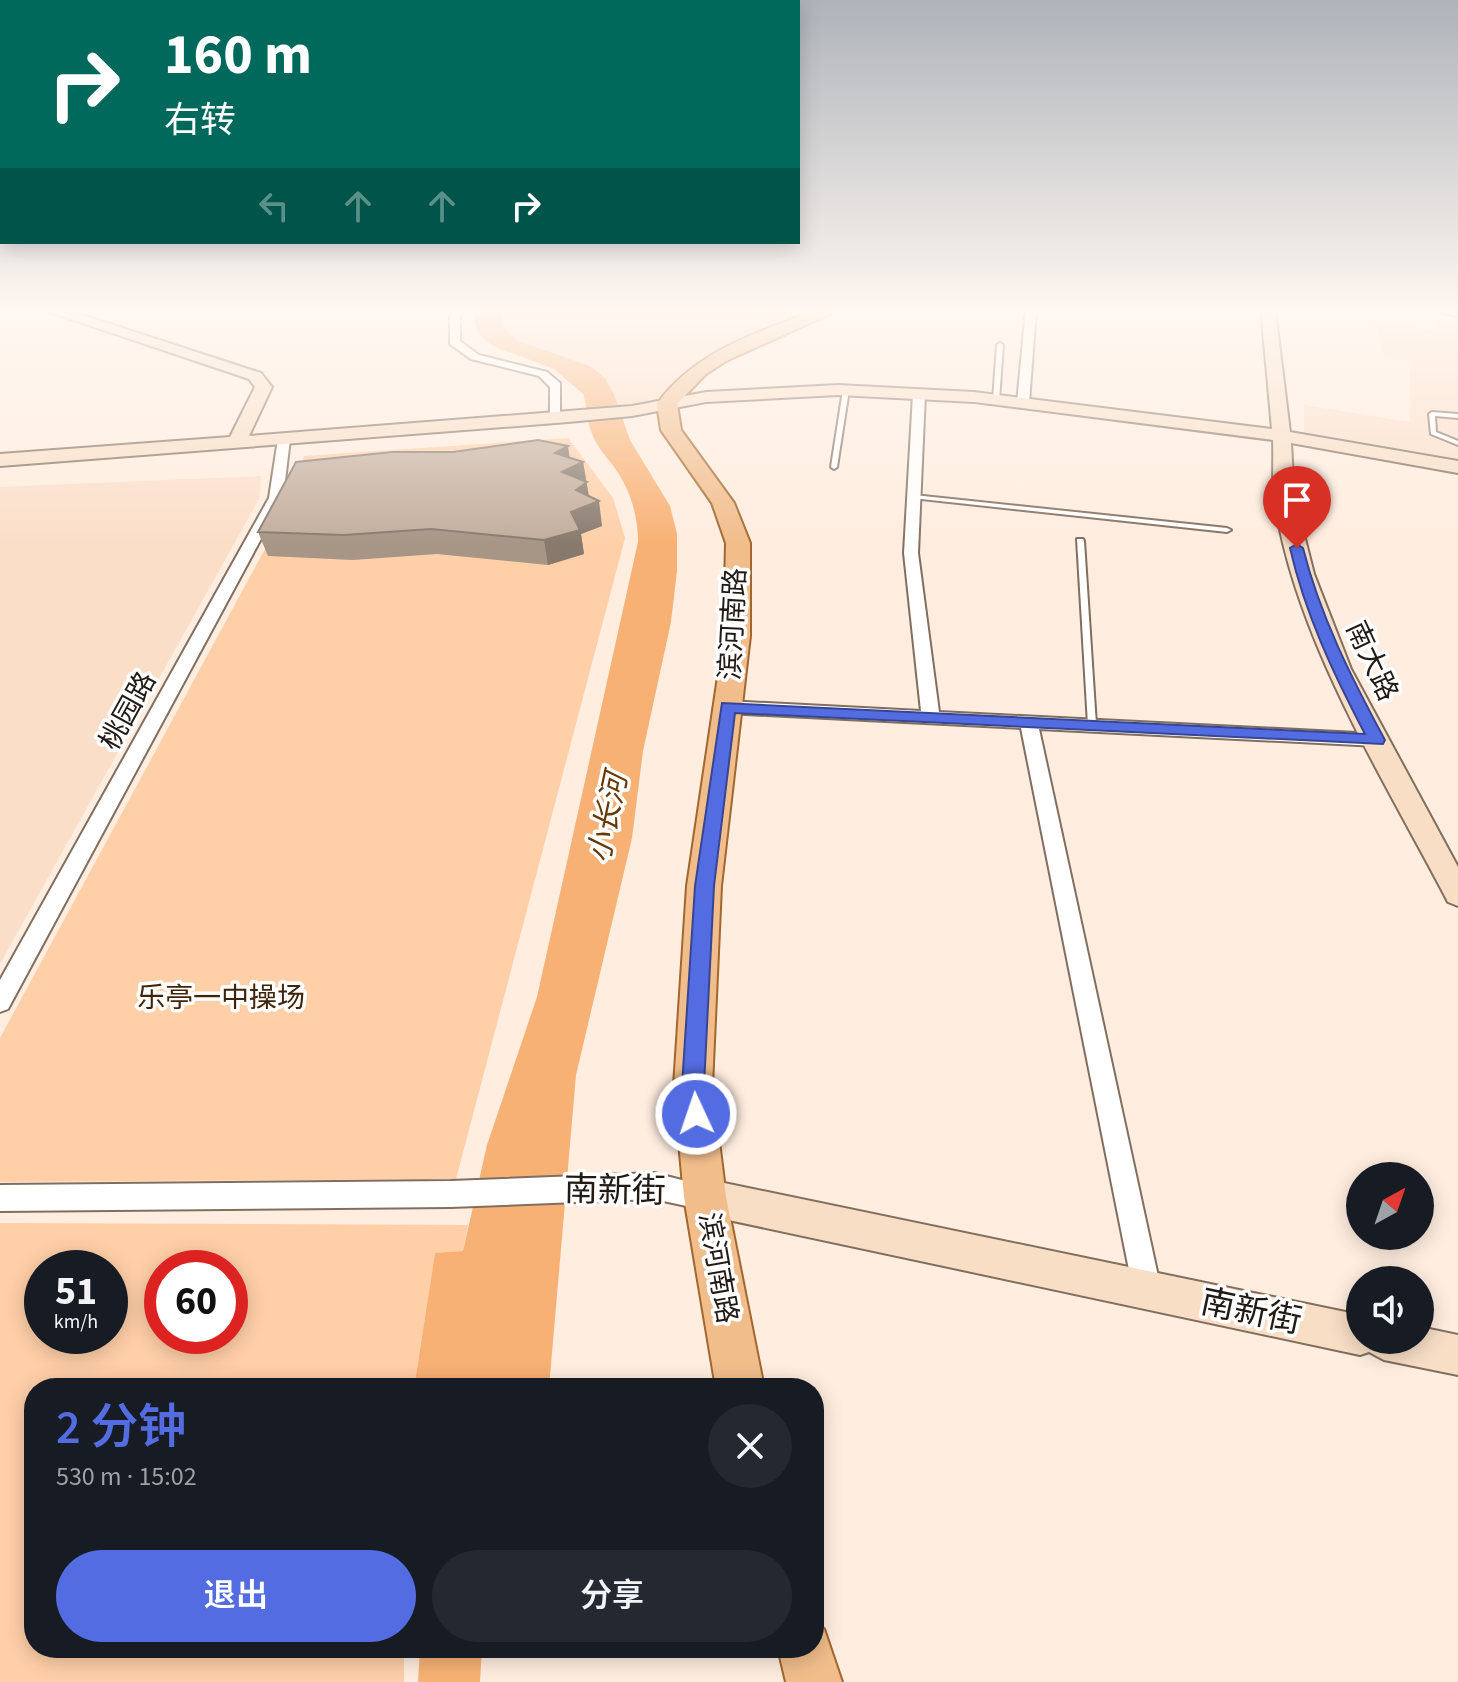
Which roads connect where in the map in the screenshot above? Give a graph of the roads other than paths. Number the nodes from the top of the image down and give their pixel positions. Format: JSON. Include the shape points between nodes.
{"nodes":[{"id":1,"x":264,"y":387,"type":"edge"},
{"id":2,"x":556,"y":387,"type":"edge"},
{"id":3,"x":678,"y":387,"type":"edge"},
{"id":4,"x":997,"y":387,"type":"edge"},
{"id":5,"x":1024,"y":387,"type":"edge"},
{"id":6,"x":1277,"y":387,"type":"edge"},
{"id":7,"x":846,"y":390,"type":"junction"},
{"id":8,"x":919,"y":394,"type":"junction"},
{"id":9,"x":996,"y":400,"type":"junction"},
{"id":10,"x":1023,"y":403,"type":"junction"},
{"id":11,"x":667,"y":404,"type":"junction"},
{"id":12,"x":1458,"y":416,"type":"edge"},
{"id":13,"x":562,"y":418,"type":"junction"},
{"id":14,"x":1282,"y":436,"type":"junction"},
{"id":15,"x":284,"y":439,"type":"junction"},
{"id":16,"x":237,"y":442,"type":"junction"},
{"id":17,"x":1458,"y":443,"type":"edge"},
{"id":18,"x":2,"y":461,"type":"edge"},
{"id":19,"x":834,"y":467,"type":"dead end"},
{"id":20,"x":1458,"y":467,"type":"edge"},
{"id":21,"x":914,"y":497,"type":"junction"},
{"id":22,"x":1227,"y":530,"type":"dead end"},
{"id":23,"x":1080,"y":541,"type":"dead end"},
{"id":24,"x":727,"y":707,"type":"junction"},
{"id":25,"x":931,"y":718,"type":"junction"},
{"id":26,"x":1029,"y":722,"type":"junction"},
{"id":27,"x":1092,"y":725,"type":"junction"},
{"id":28,"x":1377,"y":740,"type":"junction"},
{"id":29,"x":1458,"y":894,"type":"edge"},
{"id":30,"x":0,"y":1002,"type":"edge"},
{"id":31,"x":705,"y":1197,"type":"junction"},
{"id":32,"x":0,"y":1198,"type":"edge"},
{"id":33,"x":1147,"y":1290,"type":"junction"},
{"id":34,"x":1346,"y":1332,"type":"edge"},
{"id":35,"x":1434,"y":1350,"type":"edge"},
{"id":36,"x":1458,"y":1355,"type":"edge"},
{"id":37,"x":738,"y":1378,"type":"edge"},
{"id":38,"x":808,"y":1658,"type":"edge"},
{"id":39,"x":814,"y":1682,"type":"edge"}],
"edges":[{"from":1,"to":16,"type":"street"},
{"from":2,"to":13,"type":"street"},
{"from":3,"to":11,"type":"main road"},
{"from":4,"to":9,"type":"lane"},
{"from":5,"to":10,"type":"street"},
{"from":6,"to":14,"type":"street","name":"南大路"},
{"from":7,"to":8,"type":"street"},
{"from":7,"to":11,"type":"street"},
{"from":7,"to":19,"type":"lane"},
{"from":8,"to":9,"type":"street"},
{"from":8,"to":21,"type":"street"},
{"from":9,"to":10,"type":"street"},
{"from":10,"to":14,"type":"street"},
{"from":11,"to":13,"type":"street"},
{"from":11,"to":24,"type":"main road","name":"滨河南路","via":[[671,430],[723,503],[738,543],[737,636]]},
{"from":12,"to":17,"type":"lane","via":[[1432,414],[1433,433]]},
{"from":13,"to":15,"type":"street"},
{"from":14,"to":20,"type":"street"},
{"from":14,"to":28,"type":"street","name":"南大路","via":[[1284,495],[1303,574],[1339,669]]},
{"from":15,"to":16,"type":"street"},
{"from":15,"to":30,"type":"street","name":"桃园路","via":[[276,498]]},
{"from":16,"to":18,"type":"street"},
{"from":21,"to":22,"type":"lane"},
{"from":21,"to":25,"type":"street","via":[[911,553]]},
{"from":23,"to":27,"type":"lane"},
{"from":24,"to":25,"type":"street"},
{"from":24,"to":31,"type":"main road","name":"滨河南路","via":[[704,886],[693,1086]]},
{"from":25,"to":26,"type":"street"},
{"from":26,"to":27,"type":"street"},
{"from":26,"to":33,"type":"street"},
{"from":27,"to":28,"type":"street"},
{"from":28,"to":29,"type":"street","name":"南大路"},
{"from":31,"to":32,"type":"street","name":"南新街","via":[[654,1186],[451,1194]]},
{"from":31,"to":33,"type":"street","name":"南新街"},
{"from":31,"to":37,"type":"main road","name":"滨河南路"},
{"from":33,"to":34,"type":"street","name":"南新街"},
{"from":35,"to":36,"type":"street"},
{"from":38,"to":39,"type":"main road"}]}
